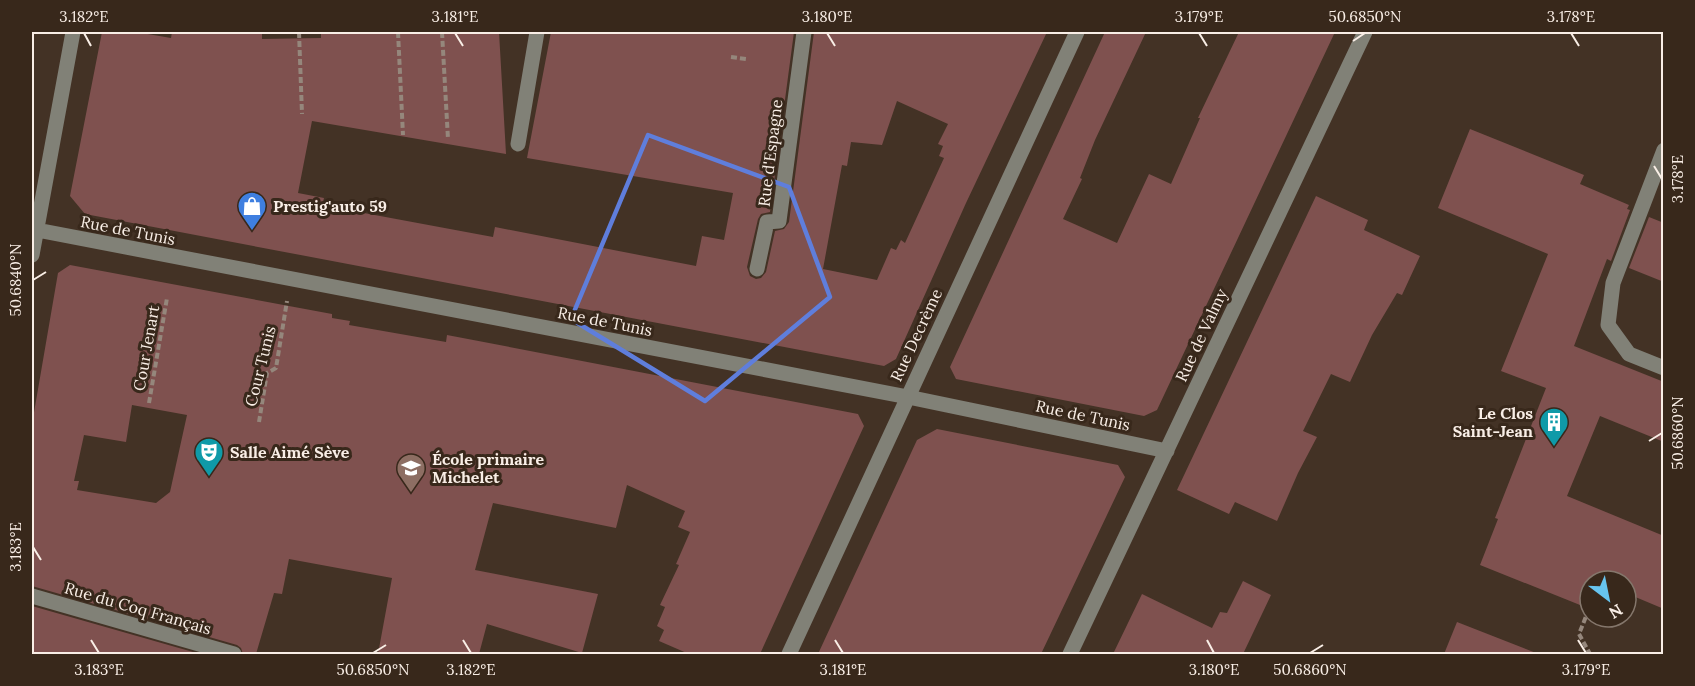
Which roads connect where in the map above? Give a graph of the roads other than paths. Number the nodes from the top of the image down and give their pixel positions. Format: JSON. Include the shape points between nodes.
{"nodes":[{"id":1,"x":73,"y":32,"type":"edge"},
{"id":2,"x":537,"y":32,"type":"edge"},
{"id":3,"x":804,"y":32,"type":"edge"},
{"id":4,"x":1077,"y":32,"type":"edge"},
{"id":5,"x":1365,"y":32,"type":"edge"},
{"id":6,"x":518,"y":144,"type":"dead end"},
{"id":7,"x":1664,"y":150,"type":"edge"},
{"id":8,"x":33,"y":244,"type":"edge"},
{"id":9,"x":757,"y":269,"type":"dead end"},
{"id":10,"x":1664,"y":368,"type":"edge"},
{"id":11,"x":908,"y":397,"type":"junction"},
{"id":12,"x":1167,"y":451,"type":"junction"},
{"id":13,"x":32,"y":596,"type":"edge"},
{"id":14,"x":234,"y":654,"type":"edge"},
{"id":15,"x":789,"y":654,"type":"edge"},
{"id":16,"x":1070,"y":654,"type":"edge"}],
"edges":[{"from":1,"to":8,"type":"street"},
{"from":2,"to":6,"type":"street"},
{"from":3,"to":9,"type":"street","name":"Rue d'Espagne","via":[[779,221],[767,222]]},
{"from":4,"to":11,"type":"street","name":"Rue Decrème"},
{"from":5,"to":12,"type":"street","name":"Rue de Valmy"},
{"from":7,"to":10,"type":"street","via":[[1613,283],[1608,325],[1629,354]]},
{"from":8,"to":11,"type":"street","name":"Rue de Tunis","via":[[291,280]]},
{"from":11,"to":12,"type":"street","name":"Rue de Tunis"},
{"from":11,"to":15,"type":"street","name":"Rue Decrème"},
{"from":12,"to":16,"type":"street","name":"Rue de Valmy"},
{"from":13,"to":14,"type":"street","name":"Rue du Coq Français"}]}
